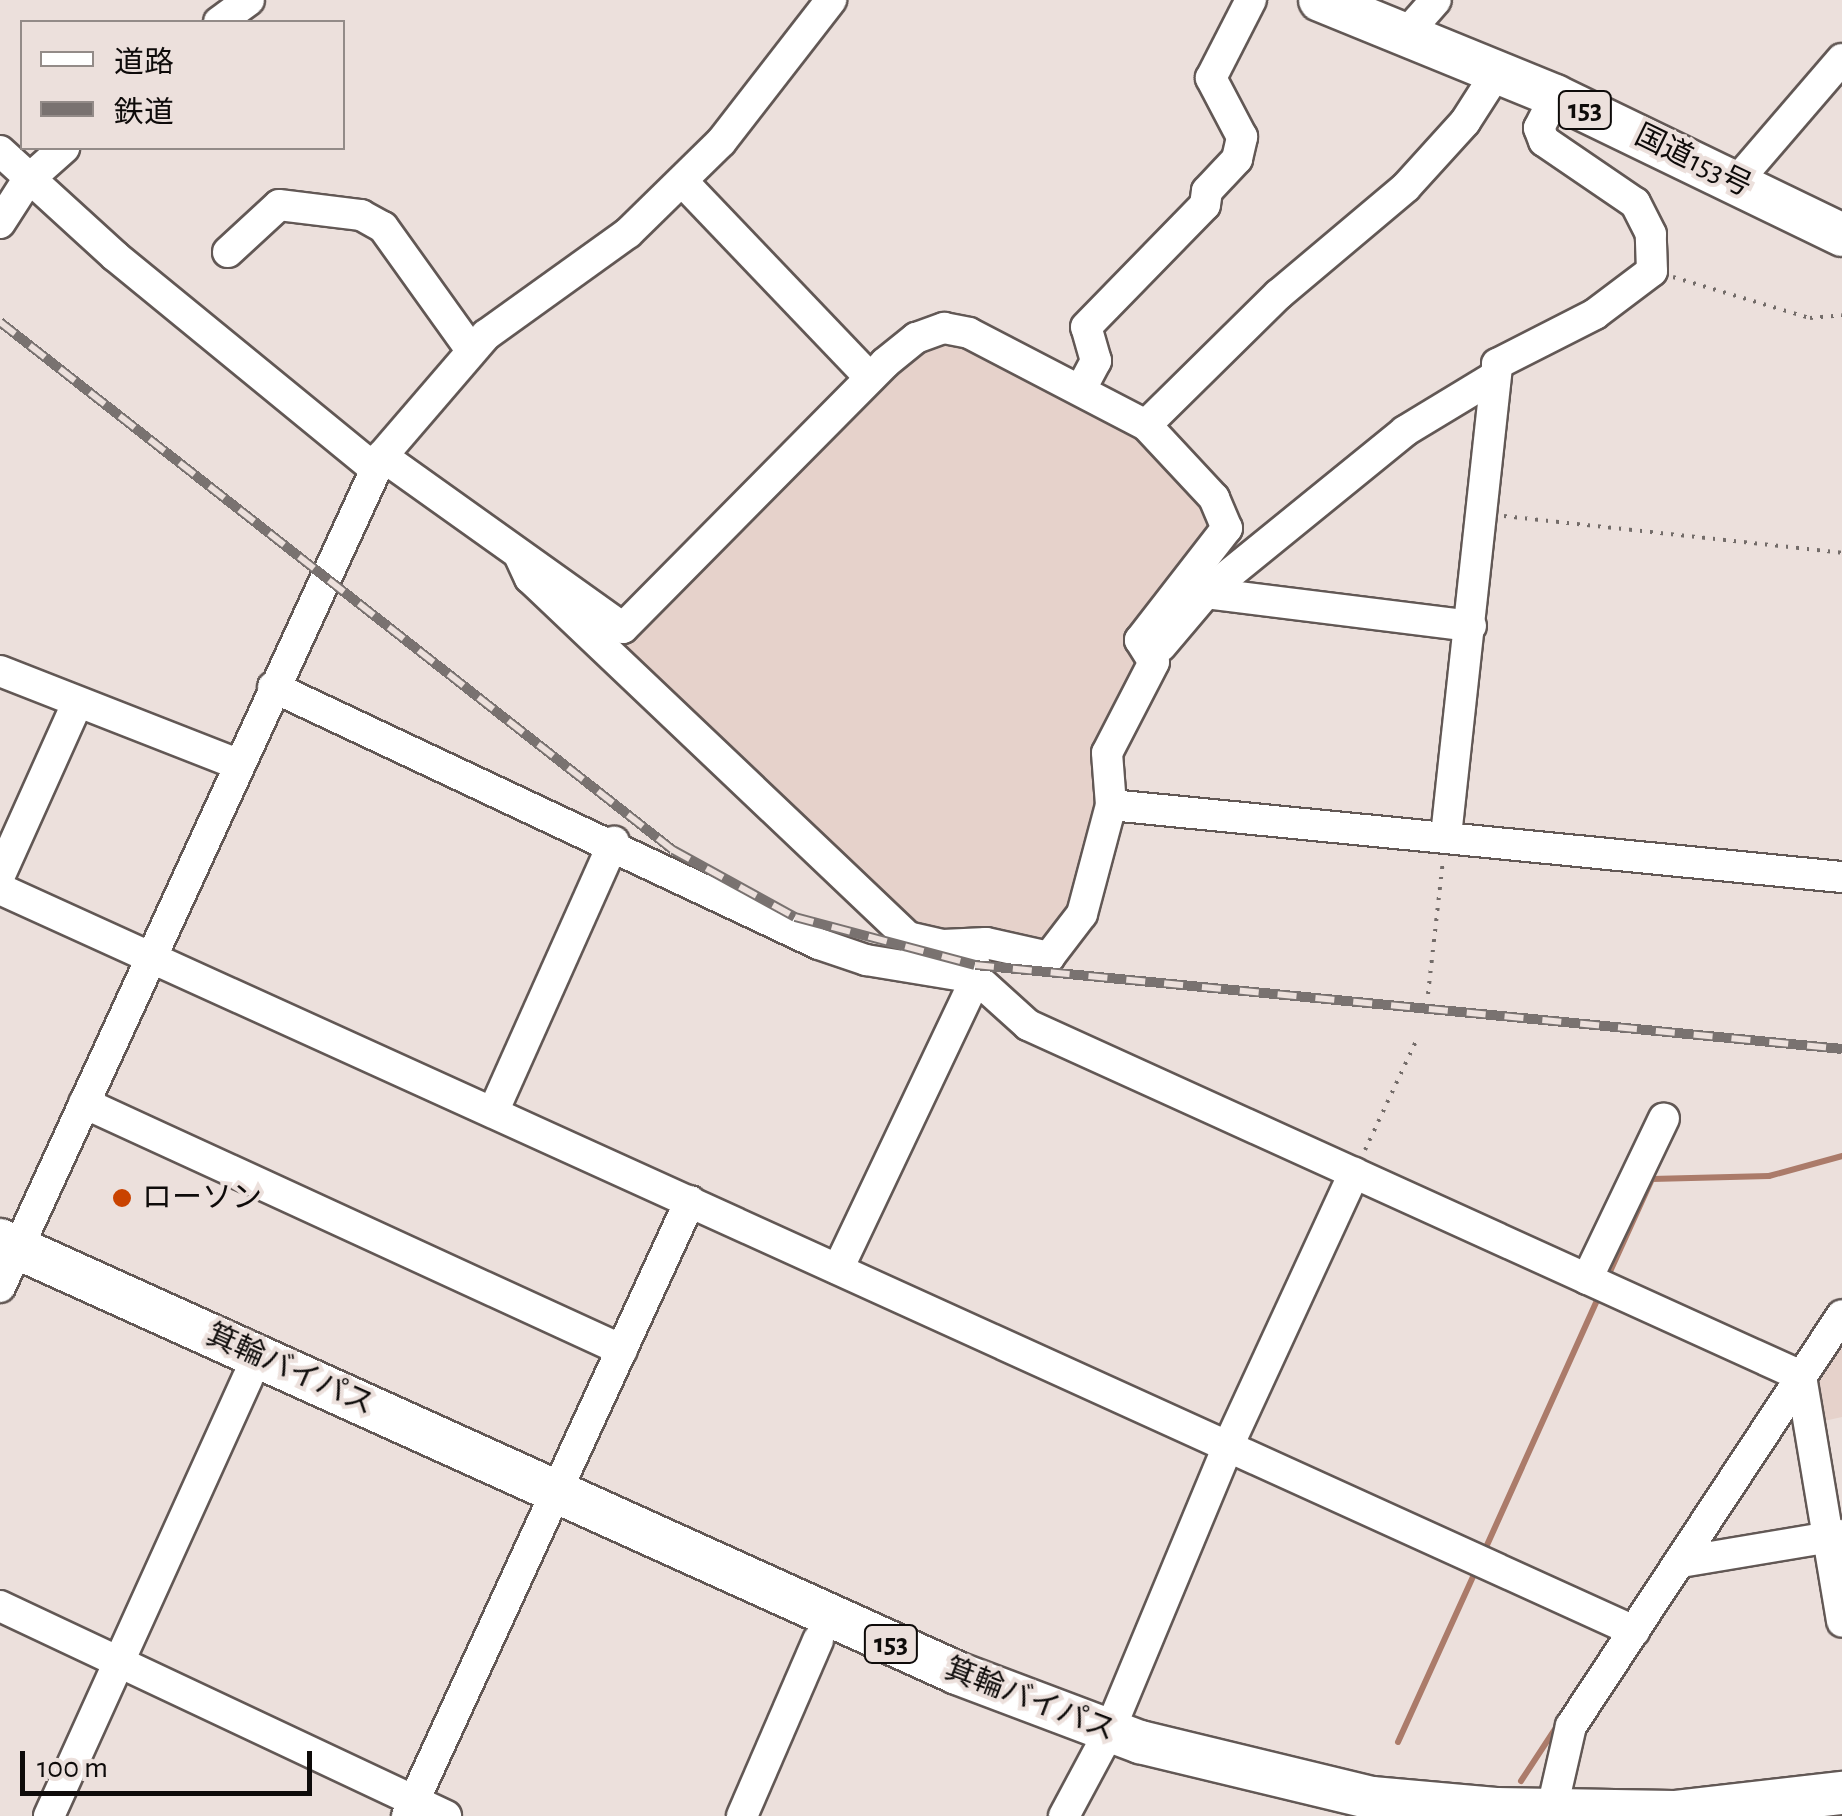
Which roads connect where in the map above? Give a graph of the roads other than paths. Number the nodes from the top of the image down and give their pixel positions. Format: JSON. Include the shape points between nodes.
{"nodes":[{"id":1,"x":249,"y":0,"type":"edge"},
{"id":2,"x":831,"y":0,"type":"edge"},
{"id":3,"x":1251,"y":0,"type":"edge"},
{"id":4,"x":1320,"y":0,"type":"edge"},
{"id":5,"x":1436,"y":0,"type":"edge"},
{"id":6,"x":222,"y":20,"type":"edge"},
{"id":7,"x":1406,"y":34,"type":"junction"},
{"id":8,"x":1842,"y":58,"type":"edge"},
{"id":9,"x":1497,"y":72,"type":"junction"},
{"id":10,"x":1555,"y":96,"type":"junction"},
{"id":11,"x":62,"y":150,"type":"edge"},
{"id":12,"x":0,"y":152,"type":"edge"},
{"id":13,"x":27,"y":180,"type":"junction"},
{"id":14,"x":682,"y":181,"type":"junction"},
{"id":15,"x":1737,"y":181,"type":"junction"},
{"id":16,"x":0,"y":223,"type":"edge"},
{"id":17,"x":1842,"y":235,"type":"edge"},
{"id":18,"x":228,"y":252,"type":"dead end"},
{"id":19,"x":472,"y":350,"type":"junction"},
{"id":20,"x":1494,"y":377,"type":"junction"},
{"id":21,"x":870,"y":378,"type":"junction"},
{"id":22,"x":1081,"y":390,"type":"junction"},
{"id":23,"x":1146,"y":425,"type":"junction"},
{"id":24,"x":378,"y":463,"type":"junction"},
{"id":25,"x":520,"y":557,"type":"junction"},
{"id":26,"x":1206,"y":593,"type":"junction"},
{"id":27,"x":1471,"y":626,"type":"junction"},
{"id":28,"x":1154,"y":662,"type":"junction"},
{"id":29,"x":0,"y":671,"type":"edge"},
{"id":30,"x":273,"y":687,"type":"junction"},
{"id":31,"x":76,"y":706,"type":"junction"},
{"id":32,"x":237,"y":764,"type":"junction"},
{"id":33,"x":1111,"y":805,"type":"junction"},
{"id":34,"x":1446,"y":836,"type":"junction"},
{"id":35,"x":614,"y":842,"type":"junction"},
{"id":36,"x":0,"y":876,"type":"edge"},
{"id":37,"x":1842,"y":877,"type":"edge"},
{"id":38,"x":0,"y":889,"type":"edge"},
{"id":39,"x":973,"y":944,"type":"junction"},
{"id":40,"x":152,"y":958,"type":"junction"},
{"id":41,"x":976,"y":978,"type":"junction"},
{"id":42,"x":84,"y":1103,"type":"junction"},
{"id":43,"x":494,"y":1110,"type":"junction"},
{"id":44,"x":1664,"y":1118,"type":"dead end"},
{"id":45,"x":1354,"y":1173,"type":"junction"},
{"id":46,"x":690,"y":1200,"type":"junction"},
{"id":47,"x":5,"y":1261,"type":"edge"},
{"id":48,"x":838,"y":1269,"type":"junction"},
{"id":49,"x":1599,"y":1285,"type":"junction"},
{"id":50,"x":1842,"y":1316,"type":"edge"},
{"id":51,"x":622,"y":1350,"type":"junction"},
{"id":52,"x":1793,"y":1372,"type":"junction"},
{"id":53,"x":248,"y":1378,"type":"junction"},
{"id":54,"x":1228,"y":1446,"type":"junction"},
{"id":55,"x":555,"y":1506,"type":"junction"},
{"id":56,"x":1836,"y":1536,"type":"edge"},
{"id":57,"x":1680,"y":1562,"type":"junction"},
{"id":58,"x":0,"y":1606,"type":"edge"},
{"id":59,"x":1842,"y":1622,"type":"edge"},
{"id":60,"x":1626,"y":1628,"type":"junction"},
{"id":61,"x":818,"y":1640,"type":"junction"},
{"id":62,"x":118,"y":1660,"type":"junction"},
{"id":63,"x":1100,"y":1743,"type":"junction"},
{"id":64,"x":1842,"y":1793,"type":"edge"},
{"id":65,"x":411,"y":1808,"type":"edge"},
{"id":66,"x":1551,"y":1813,"type":"junction"},
{"id":67,"x":49,"y":1816,"type":"edge"},
{"id":68,"x":446,"y":1816,"type":"edge"},
{"id":69,"x":742,"y":1816,"type":"edge"},
{"id":70,"x":1064,"y":1816,"type":"edge"},
{"id":71,"x":1322,"y":1816,"type":"edge"}],
"edges":[{"from":1,"to":6,"type":"street"},
{"from":2,"to":14,"type":"street","via":[[721,142]]},
{"from":3,"to":22,"type":"street","via":[[1211,78],[1242,137],[1237,159],[1208,191],[1205,206],[1086,326],[1096,361]]},
{"from":4,"to":7,"type":"highway","name":"国道153号","number":"153"},
{"from":5,"to":7,"type":"street"},
{"from":7,"to":9,"type":"highway","name":"国道153号","number":"153"},
{"from":8,"to":15,"type":"street"},
{"from":9,"to":10,"type":"highway","name":"国道153号","number":"153"},
{"from":9,"to":23,"type":"street","via":[[1465,122],[1406,186],[1280,294]]},
{"from":10,"to":15,"type":"highway","name":"国道153号","number":"153"},
{"from":10,"to":20,"type":"street","via":[[1539,128],[1544,142],[1635,203],[1650,234],[1652,271],[1595,314],[1496,364]]},
{"from":11,"to":13,"type":"street"},
{"from":12,"to":13,"type":"street"},
{"from":13,"to":16,"type":"street"},
{"from":13,"to":24,"type":"street"},
{"from":14,"to":19,"type":"street","via":[[628,233],[536,294]]},
{"from":14,"to":21,"type":"street"},
{"from":15,"to":17,"type":"highway","name":"国道153号","number":"153"},
{"from":18,"to":19,"type":"street","via":[[279,205],[361,215],[384,227]]},
{"from":19,"to":24,"type":"street"},
{"from":20,"to":26,"type":"street","via":[[1405,431]]},
{"from":20,"to":27,"type":"street"},
{"from":21,"to":22,"type":"street","via":[[916,338],[944,328],[969,332]]},
{"from":21,"to":25,"type":"street","via":[[623,628]]},
{"from":22,"to":23,"type":"street"},
{"from":23,"to":28,"type":"street","via":[[1214,498],[1226,528],[1140,640]]},
{"from":24,"to":25,"type":"street"},
{"from":24,"to":30,"type":"street"},
{"from":25,"to":39,"type":"street","via":[[530,578],[882,919],[908,937]]},
{"from":26,"to":27,"type":"street"},
{"from":26,"to":28,"type":"street","via":[[1166,636]]},
{"from":27,"to":34,"type":"street"},
{"from":28,"to":33,"type":"street","via":[[1106,753]]},
{"from":29,"to":31,"type":"street"},
{"from":30,"to":32,"type":"street"},
{"from":30,"to":35,"type":"street"},
{"from":31,"to":32,"type":"street"},
{"from":31,"to":36,"type":"street"},
{"from":32,"to":40,"type":"street"},
{"from":33,"to":34,"type":"street"},
{"from":33,"to":39,"type":"street","via":[[1082,914],[1049,957]]},
{"from":34,"to":37,"type":"street"},
{"from":35,"to":41,"type":"street","via":[[818,944],[866,960]]},
{"from":35,"to":43,"type":"street"},
{"from":38,"to":40,"type":"street"},
{"from":39,"to":41,"type":"street"},
{"from":40,"to":42,"type":"street"},
{"from":40,"to":43,"type":"street"},
{"from":41,"to":45,"type":"street","via":[[1028,1026]]},
{"from":41,"to":48,"type":"street"},
{"from":42,"to":47,"type":"street"},
{"from":42,"to":51,"type":"street"},
{"from":43,"to":46,"type":"street"},
{"from":44,"to":49,"type":"street"},
{"from":45,"to":49,"type":"street"},
{"from":45,"to":54,"type":"street"},
{"from":46,"to":48,"type":"street"},
{"from":46,"to":51,"type":"street"},
{"from":47,"to":53,"type":"highway","name":"箕輪バイパス","number":"153"},
{"from":47,"to":55,"type":"highway","name":"箕輪バイパス","number":"153"},
{"from":48,"to":54,"type":"street"},
{"from":49,"to":52,"type":"street"},
{"from":50,"to":52,"type":"street"},
{"from":51,"to":55,"type":"street"},
{"from":52,"to":56,"type":"street"},
{"from":52,"to":57,"type":"street"},
{"from":53,"to":55,"type":"highway","name":"箕輪バイパス","number":"153"},
{"from":53,"to":62,"type":"street"},
{"from":54,"to":60,"type":"street"},
{"from":54,"to":63,"type":"street"},
{"from":55,"to":61,"type":"highway","name":"箕輪バイパス","number":"153"},
{"from":55,"to":63,"type":"highway","name":"箕輪バイパス","number":"153","via":[[957,1673]]},
{"from":55,"to":65,"type":"street"},
{"from":56,"to":57,"type":"street"},
{"from":56,"to":59,"type":"street"},
{"from":57,"to":60,"type":"street"},
{"from":58,"to":62,"type":"street"},
{"from":60,"to":66,"type":"street","via":[[1571,1726]]},
{"from":61,"to":63,"type":"highway","name":"箕輪バイパス","number":"153"},
{"from":61,"to":69,"type":"street"},
{"from":62,"to":65,"type":"street"},
{"from":62,"to":67,"type":"street"},
{"from":63,"to":66,"type":"highway","name":"箕輪バイパス","number":"153","via":[[1372,1798]]},
{"from":63,"to":70,"type":"street"},
{"from":63,"to":71,"type":"highway","name":"箕輪バイパス","number":"153"},
{"from":64,"to":66,"type":"highway","name":"箕輪バイパス","number":"153","via":[[1674,1812]]},
{"from":65,"to":68,"type":"street"}]}
